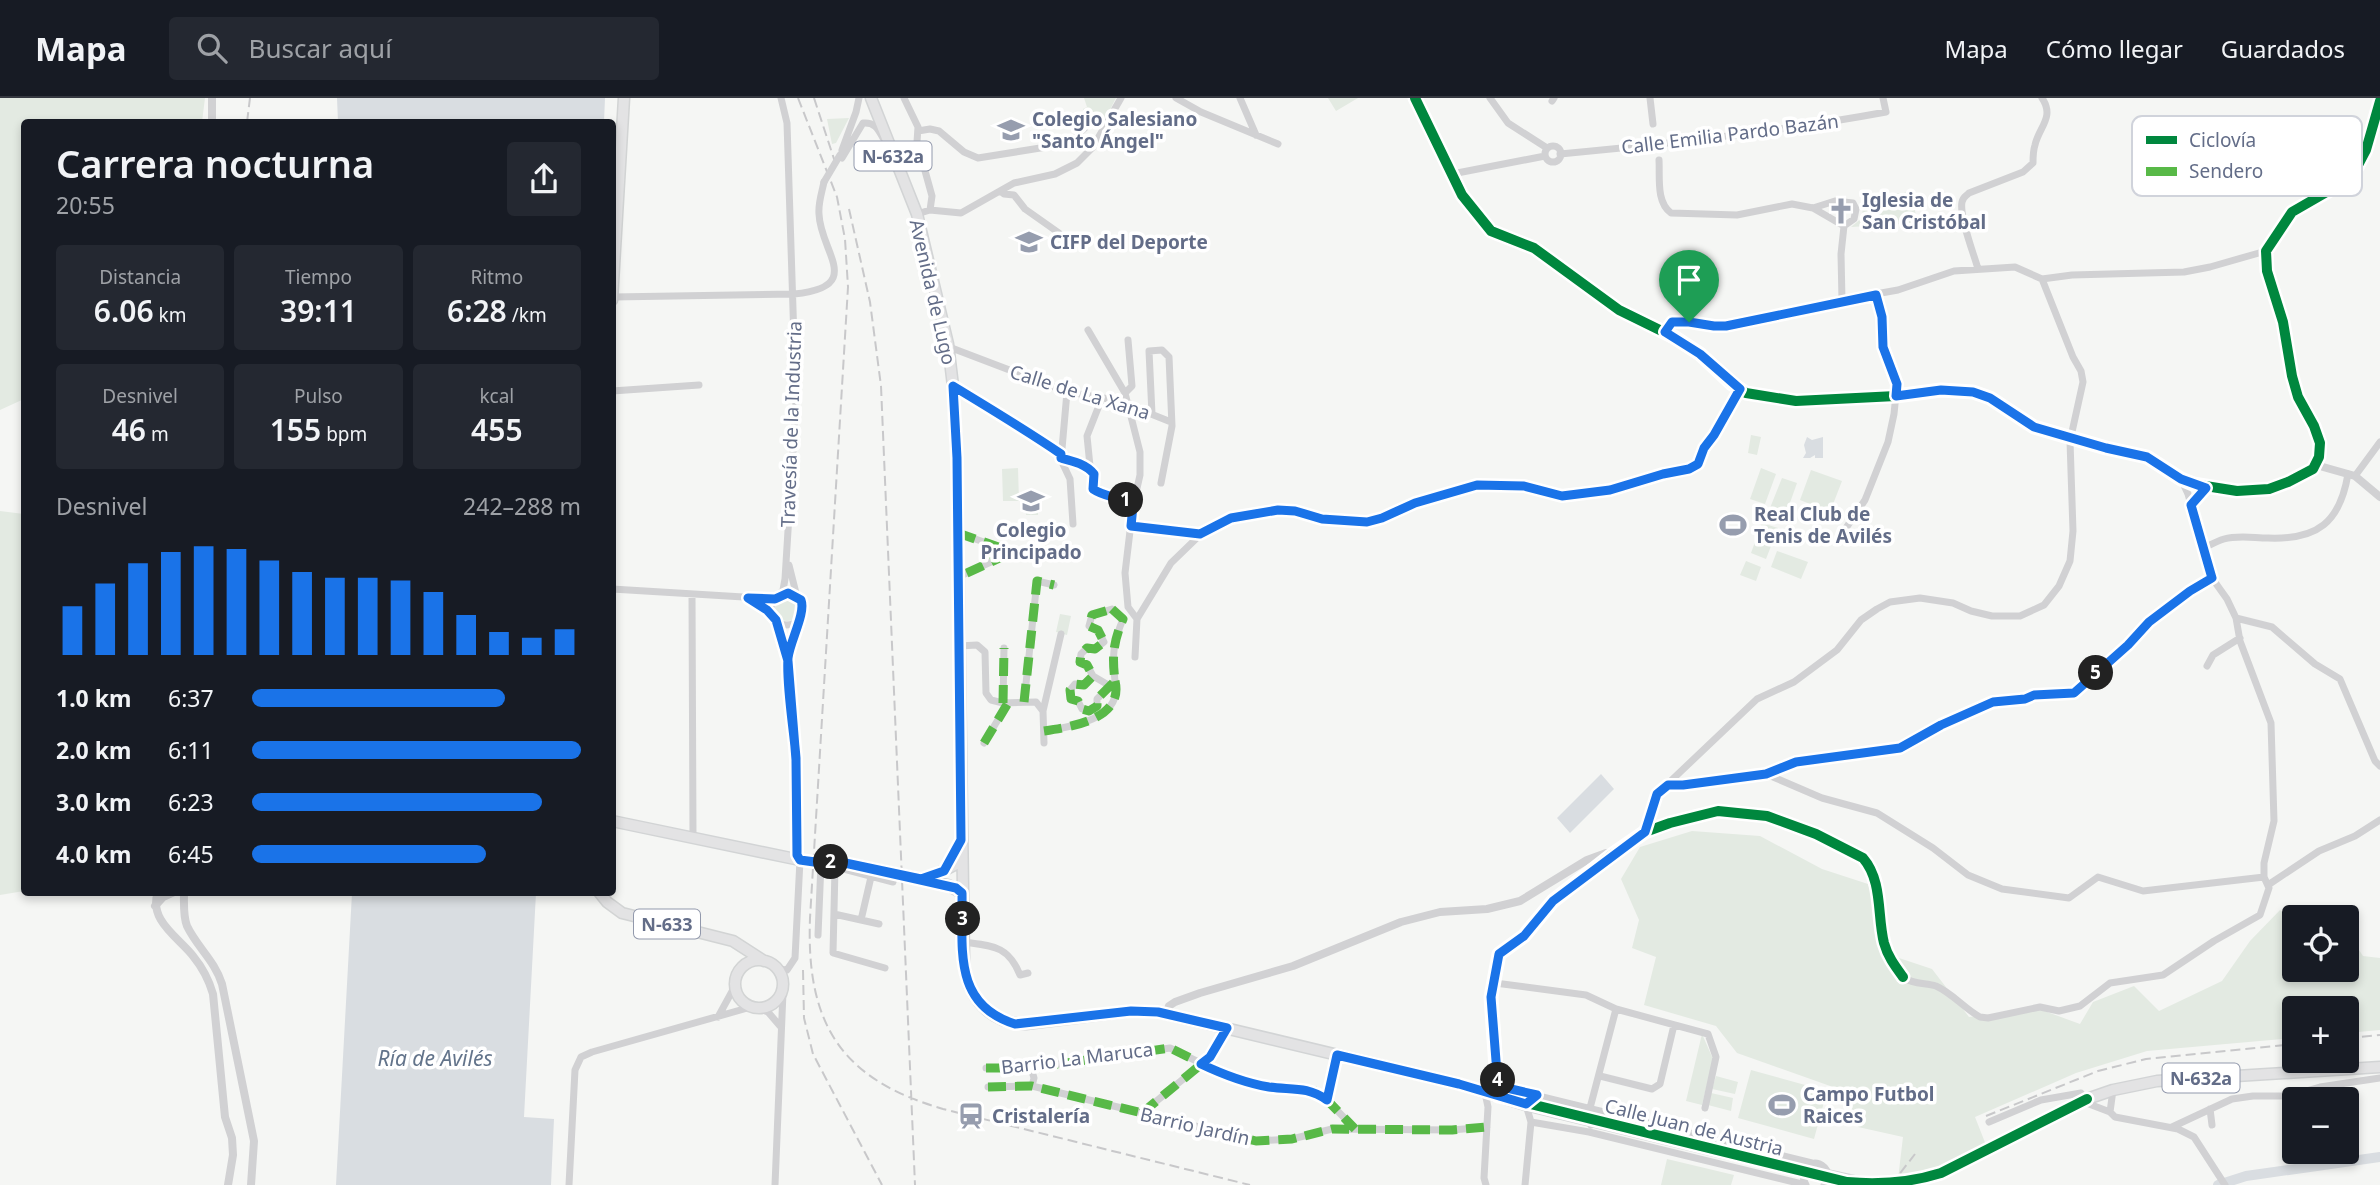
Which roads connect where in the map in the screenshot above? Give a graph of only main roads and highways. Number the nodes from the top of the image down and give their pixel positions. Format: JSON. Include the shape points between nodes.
{"nodes":[{"id":1,"x":624,"y":98,"type":"edge"},
{"id":2,"x":871,"y":98,"type":"edge"},
{"id":3,"x":616,"y":243,"type":"edge"},
{"id":4,"x":616,"y":822,"type":"edge"},
{"id":5,"x":961,"y":840,"type":"junction"},
{"id":6,"x":962,"y":863,"type":"junction"},
{"id":7,"x":944,"y":871,"type":"junction"},
{"id":8,"x":921,"y":879,"type":"junction"},
{"id":9,"x":962,"y":893,"type":"junction"},
{"id":10,"x":602,"y":896,"type":"edge"},
{"id":11,"x":741,"y":945,"type":"junction"},
{"id":12,"x":764,"y":961,"type":"junction"},
{"id":13,"x":746,"y":965,"type":"junction"},
{"id":14,"x":2380,"y":1067,"type":"edge"},
{"id":15,"x":1498,"y":1091,"type":"joint"},
{"id":16,"x":1826,"y":1181,"type":"edge"},
{"id":17,"x":1883,"y":1184,"type":"edge"}],
"edges":[{"from":1,"to":3,"type":"main road"},
{"from":2,"to":5,"type":"main road","name":"Avenida de Lugo","number":"N-632a","via":[[917,214],[949,348],[958,533]]},
{"from":4,"to":8,"type":"main road","bridge":true,"via":[[800,860]]},
{"from":5,"to":6,"type":"main road","name":"Avenida de Lugo","number":"N-632a"},
{"from":5,"to":7,"type":"main road"},
{"from":6,"to":7,"type":"main road"},
{"from":6,"to":8,"type":"main road","via":[[948,876]]},
{"from":6,"to":9,"type":"main road","name":"Avenida de Lugo","number":"N-632a"},
{"from":7,"to":8,"type":"main road"},
{"from":8,"to":9,"type":"main road"},
{"from":9,"to":15,"type":"main road","name":"Avenida de Lugo","number":"N-632a","via":[[965,975],[975,999],[999,1019],[1015,1024],[1131,1011],[1166,1014],[1485,1093]]},
{"from":10,"to":11,"type":"main road","number":"N-633","via":[[622,913]]},
{"from":11,"to":12,"type":"main road"},
{"from":11,"to":13,"type":"main road"},
{"from":12,"to":13,"type":"main road"},
{"from":12,"to":13,"type":"main road","via":[[778,969],[783,992],[778,1000],[760,1007],[739,998],[735,986]]},
{"from":14,"to":17,"type":"main road","number":"N-632a","via":[[2157,1080],[2113,1090],[1941,1173]]},
{"from":15,"to":16,"type":"main road","name":"Calle Juan de Austria","number":"N-632a","via":[[1591,1126],[1803,1171]]},
{"from":16,"to":17,"type":"main road","name":"Calle Juan de Austria","number":"N-632a"}]}
